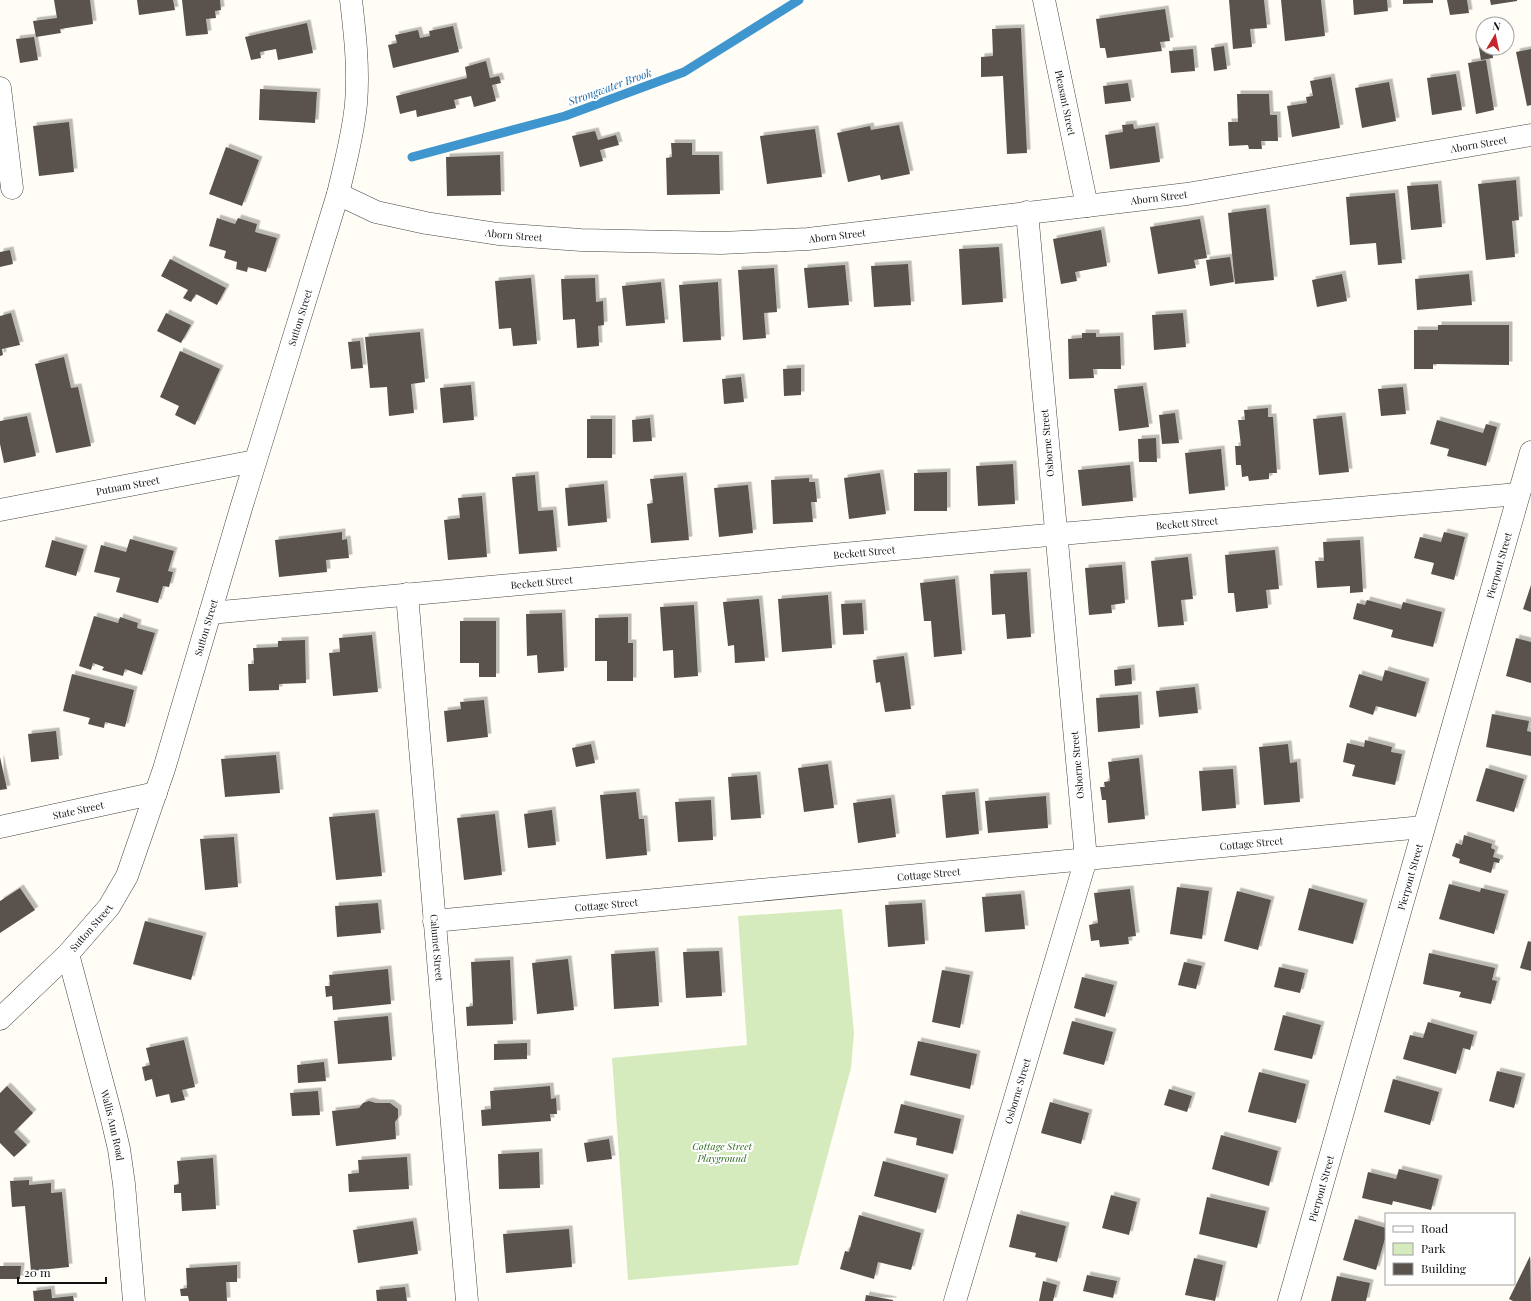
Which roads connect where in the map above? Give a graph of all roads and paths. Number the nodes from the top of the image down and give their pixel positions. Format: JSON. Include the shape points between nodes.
{"nodes":[{"id":1,"x":351,"y":0,"type":"edge"},
{"id":2,"x":1044,"y":0,"type":"edge"},
{"id":3,"x":0,"y":88,"type":"edge"},
{"id":4,"x":1531,"y":135,"type":"edge"},
{"id":5,"x":12,"y":188,"type":"dead end"},
{"id":6,"x":338,"y":194,"type":"junction"},
{"id":7,"x":1087,"y":206,"type":"junction"},
{"id":8,"x":1027,"y":212,"type":"junction"},
{"id":9,"x":256,"y":461,"type":"junction"},
{"id":10,"x":1530,"y":463,"type":"edge"},
{"id":11,"x":1518,"y":494,"type":"junction"},
{"id":12,"x":0,"y":510,"type":"edge"},
{"id":13,"x":1055,"y":534,"type":"junction"},
{"id":14,"x":407,"y":594,"type":"junction"},
{"id":15,"x":210,"y":613,"type":"junction"},
{"id":16,"x":156,"y":793,"type":"junction"},
{"id":17,"x":0,"y":827,"type":"edge"},
{"id":18,"x":1423,"y":827,"type":"junction"},
{"id":19,"x":1086,"y":858,"type":"junction"},
{"id":20,"x":434,"y":921,"type":"junction"},
{"id":21,"x":68,"y":954,"type":"junction"},
{"id":22,"x":0,"y":1019,"type":"edge"},
{"id":23,"x":134,"y":1301,"type":"edge"},
{"id":24,"x":467,"y":1301,"type":"edge"},
{"id":25,"x":955,"y":1301,"type":"edge"},
{"id":26,"x":1289,"y":1301,"type":"edge"}],
"edges":[{"from":1,"to":6,"type":"street","via":[[358,69],[356,104]]},
{"from":2,"to":7,"type":"street","name":"Pleasant Street"},
{"from":3,"to":5,"type":"street"},
{"from":4,"to":7,"type":"street","name":"Aborn Street","via":[[1186,194]]},
{"from":6,"to":8,"type":"street","name":"Aborn Street","via":[[376,212],[433,224],[505,234],[581,240],[721,243],[808,239]]},
{"from":6,"to":9,"type":"street","name":"Sutton Street"},
{"from":7,"to":8,"type":"street","name":"Aborn Street"},
{"from":8,"to":13,"type":"street","name":"Osborne Street"},
{"from":9,"to":12,"type":"street","name":"Putnam Street"},
{"from":9,"to":15,"type":"street","name":"Sutton Street"},
{"from":10,"to":11,"type":"street","name":"Pierpont Street"},
{"from":11,"to":13,"type":"street","name":"Beckett Street"},
{"from":11,"to":18,"type":"street","name":"Pierpont Street"},
{"from":13,"to":14,"type":"street","name":"Beckett Street"},
{"from":13,"to":19,"type":"street","name":"Osborne Street"},
{"from":14,"to":15,"type":"street","name":"Beckett Street"},
{"from":14,"to":20,"type":"street","name":"Calumet Street"},
{"from":15,"to":16,"type":"street","name":"Sutton Street"},
{"from":16,"to":17,"type":"street","name":"State Street"},
{"from":16,"to":21,"type":"street","name":"Sutton Street","via":[[127,876],[109,907]]},
{"from":18,"to":19,"type":"street","name":"Cottage Street"},
{"from":18,"to":26,"type":"street","name":"Pierpont Street"},
{"from":19,"to":20,"type":"street","name":"Cottage Street"},
{"from":19,"to":25,"type":"street","name":"Osborne Street"},
{"from":20,"to":24,"type":"street","name":"Calumet Street"},
{"from":21,"to":22,"type":"street","name":"Sutton Street"},
{"from":21,"to":23,"type":"street","name":"Wallis Ann Road","via":[[119,1149]]}]}
